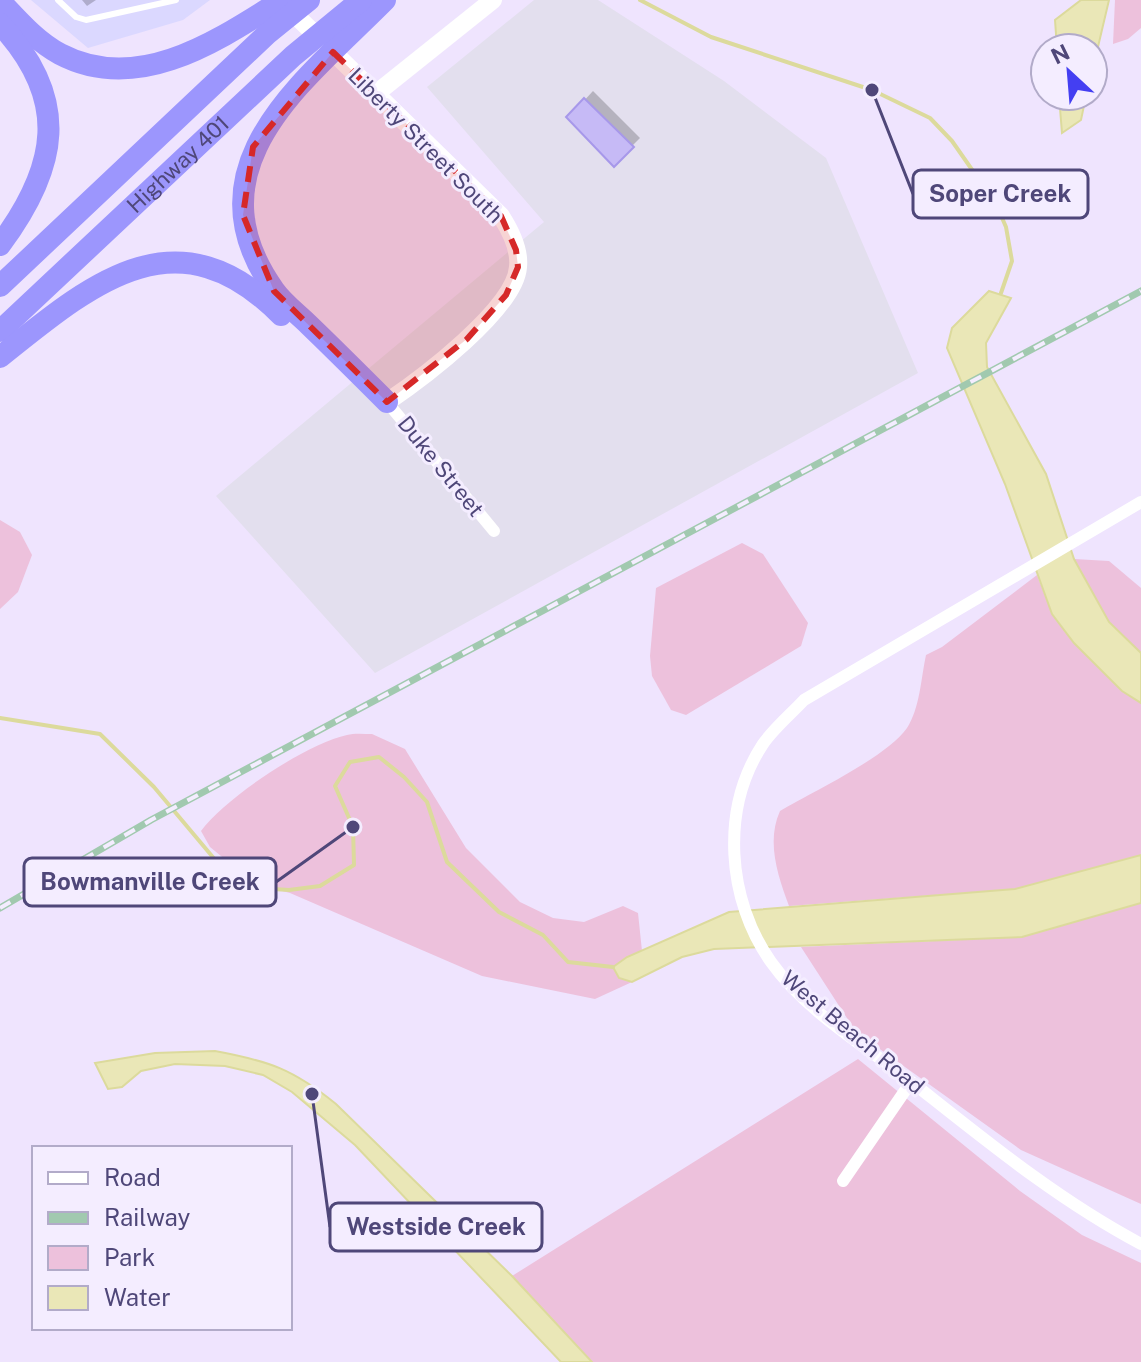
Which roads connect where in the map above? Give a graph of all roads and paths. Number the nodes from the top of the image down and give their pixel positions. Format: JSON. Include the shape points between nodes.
{"nodes":[{"id":1,"x":58,"y":0,"type":"edge"},
{"id":2,"x":176,"y":0,"type":"edge"},
{"id":3,"x":281,"y":0,"type":"edge"},
{"id":4,"x":309,"y":0,"type":"edge"},
{"id":5,"x":361,"y":0,"type":"edge"},
{"id":6,"x":385,"y":0,"type":"edge"},
{"id":7,"x":493,"y":0,"type":"edge"},
{"id":8,"x":0,"y":1,"type":"edge"},
{"id":9,"x":0,"y":24,"type":"edge"},
{"id":10,"x":259,"y":27,"type":"junction"},
{"id":11,"x":342,"y":29,"type":"junction"},
{"id":12,"x":378,"y":92,"type":"junction"},
{"id":13,"x":0,"y":245,"type":"edge"},
{"id":14,"x":0,"y":286,"type":"edge"},
{"id":15,"x":0,"y":331,"type":"edge"},
{"id":16,"x":0,"y":357,"type":"edge"},
{"id":17,"x":387,"y":402,"type":"junction"},
{"id":18,"x":1141,"y":502,"type":"edge"},
{"id":19,"x":494,"y":531,"type":"dead end"},
{"id":20,"x":911,"y":1082,"type":"junction"},
{"id":21,"x":843,"y":1181,"type":"dead end"},
{"id":22,"x":1141,"y":1244,"type":"edge"}],
"edges":[{"from":1,"to":2,"type":"lane","via":[[86,20]]},
{"from":3,"to":10,"type":"highway"},
{"from":3,"to":12,"type":"main road","name":"Liberty Street South"},
{"from":4,"to":10,"type":"highway","name":"Highway 401"},
{"from":5,"to":11,"type":"highway","name":"Highway 401"},
{"from":6,"to":11,"type":"highway"},
{"from":7,"to":12,"type":"main road"},
{"from":8,"to":10,"type":"highway","via":[[59,54],[118,69],[149,66]]},
{"from":9,"to":13,"type":"highway","via":[[35,73],[48,135],[42,177]]},
{"from":10,"to":14,"type":"highway","name":"Highway 401"},
{"from":11,"to":15,"type":"highway","name":"Highway 401","via":[[293,56]]},
{"from":11,"to":17,"type":"highway","via":[[253,147],[243,215],[274,291]]},
{"from":12,"to":17,"type":"main road","name":"Liberty Street South","via":[[501,216],[511,232],[518,267],[506,295],[467,339]]},
{"from":16,"to":17,"type":"highway","via":[[109,278],[146,263],[182,260],[222,271],[266,300],[358,393]]},
{"from":17,"to":19,"type":"street","name":"Duke Street"},
{"from":18,"to":20,"type":"street","name":"West Beach Road","via":[[804,700],[763,744],[746,780],[734,859],[753,931],[772,963],[837,1025]]},
{"from":20,"to":21,"type":"street"},
{"from":20,"to":22,"type":"street","name":"West Beach Road","via":[[1008,1159]]}]}
